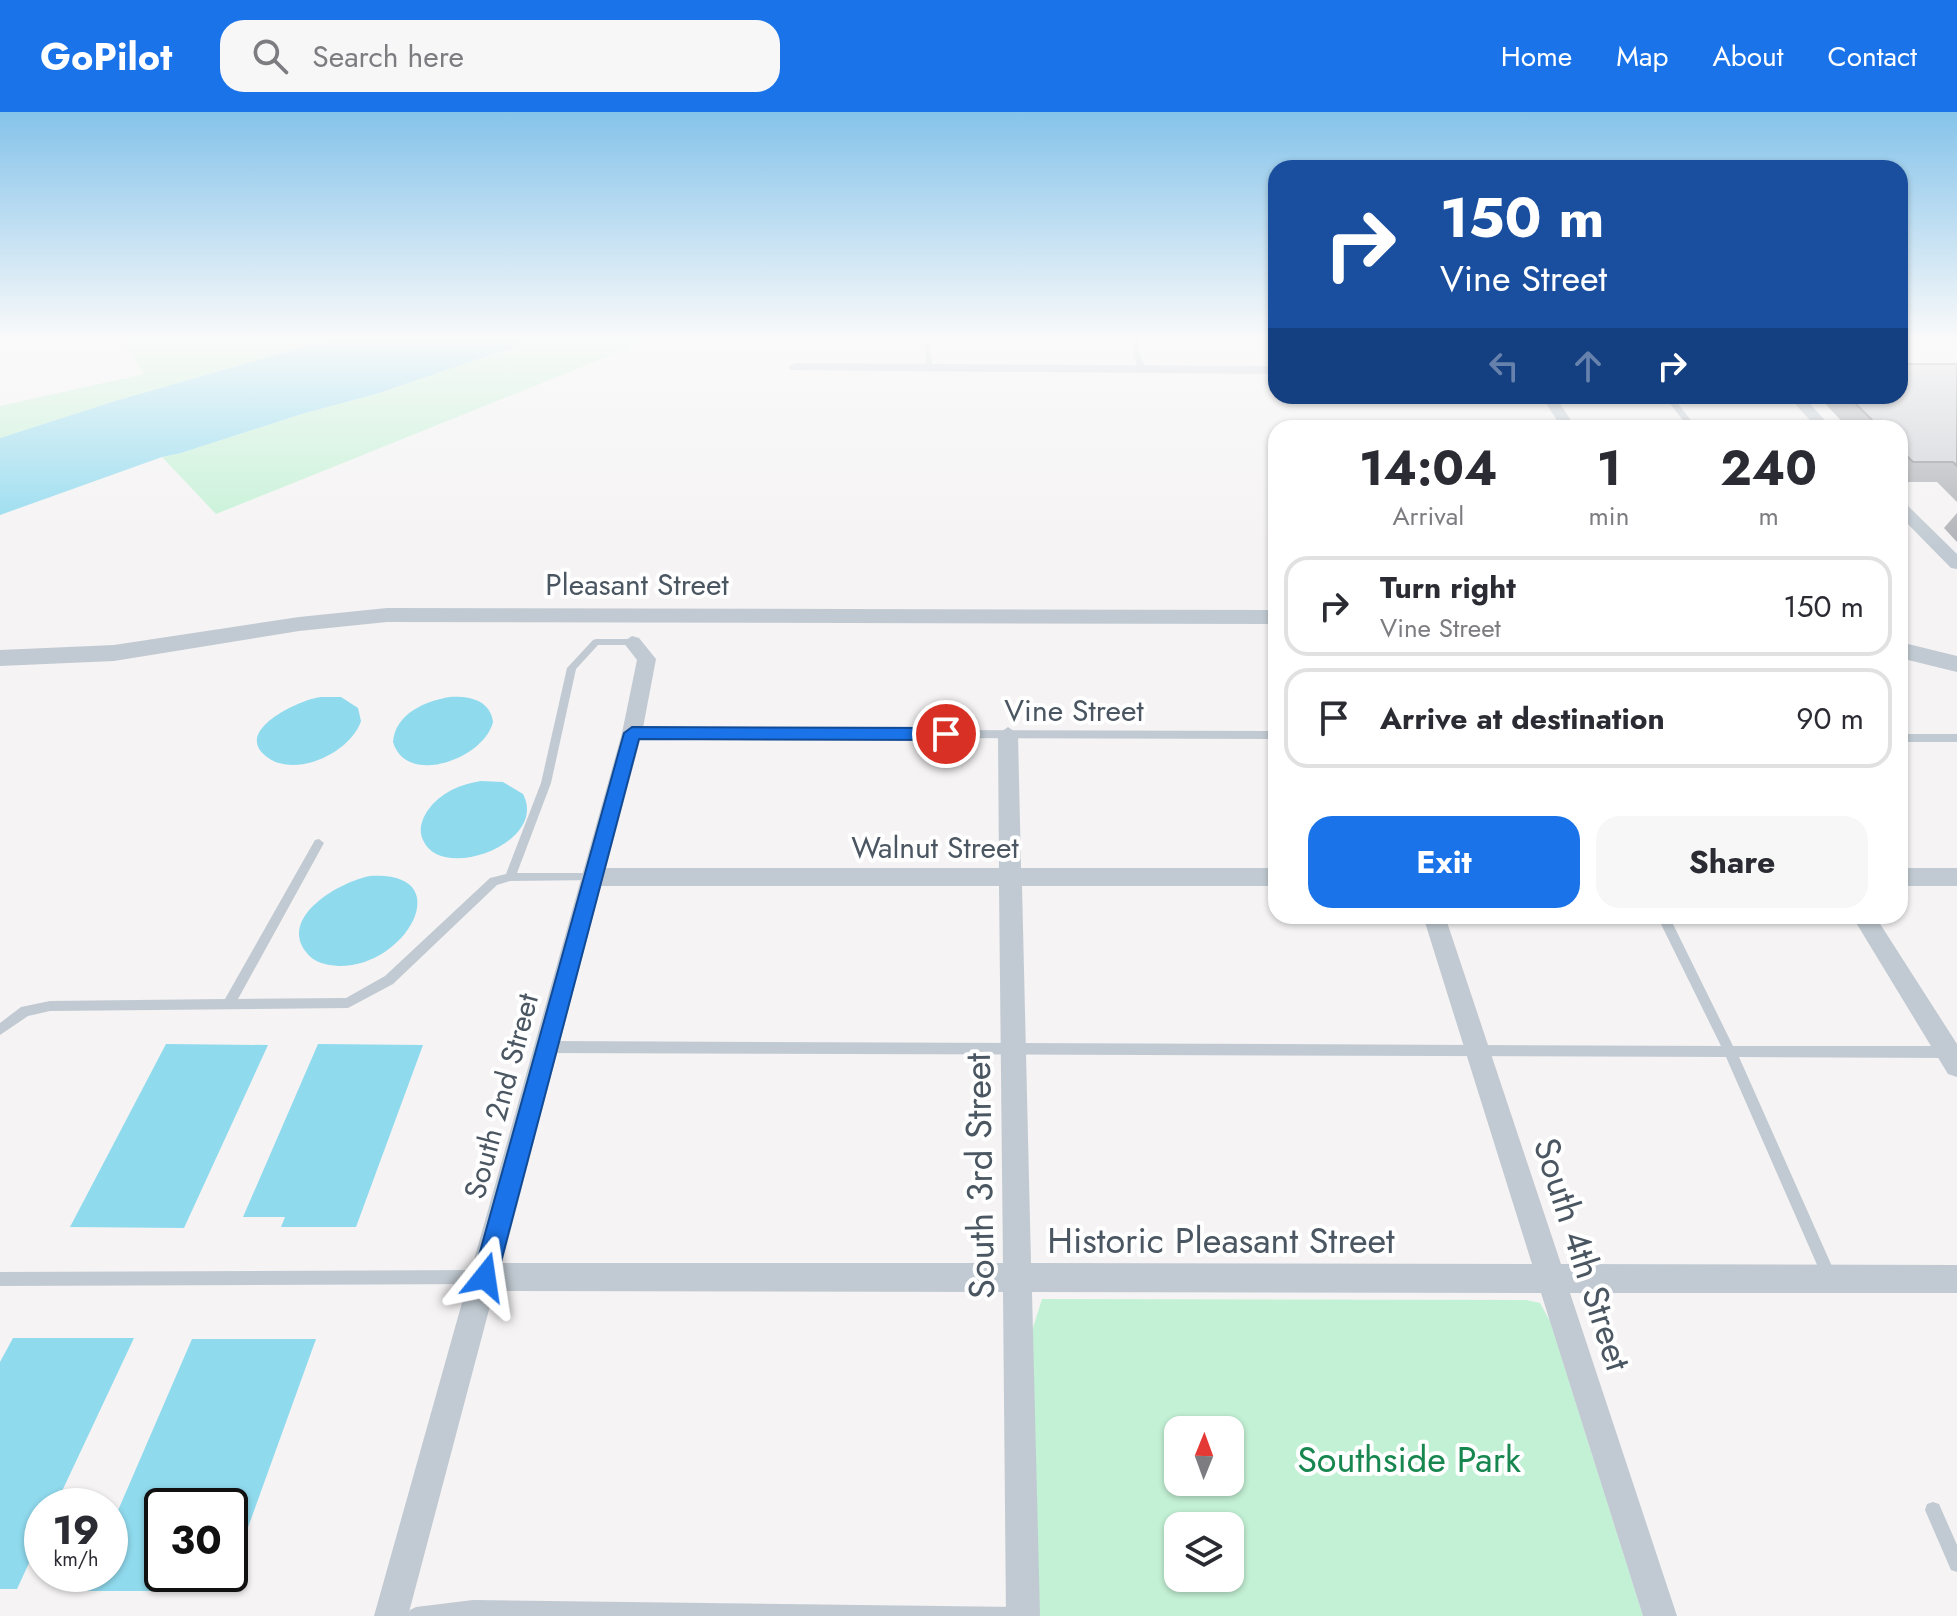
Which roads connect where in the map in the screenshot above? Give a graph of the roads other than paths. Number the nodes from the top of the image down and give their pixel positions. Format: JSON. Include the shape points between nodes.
{"nodes":[{"id":1,"x":1908,"y":515,"type":"edge"},
{"id":2,"x":1957,"y":564,"type":"edge"},
{"id":3,"x":1268,"y":600,"type":"edge"},
{"id":4,"x":1268,"y":617,"type":"edge"},
{"id":5,"x":632,"y":642,"type":"joint"},
{"id":6,"x":2,"y":646,"type":"edge"},
{"id":7,"x":1908,"y":652,"type":"edge"},
{"id":8,"x":1957,"y":664,"type":"edge"},
{"id":9,"x":1908,"y":671,"type":"edge"},
{"id":10,"x":1957,"y":683,"type":"edge"},
{"id":11,"x":632,"y":733,"type":"junction"},
{"id":12,"x":1008,"y":734,"type":"junction"},
{"id":13,"x":1268,"y":735,"type":"edge"},
{"id":14,"x":1908,"y":738,"type":"edge"},
{"id":15,"x":1957,"y":738,"type":"edge"},
{"id":16,"x":319,"y":843,"type":"dead end"},
{"id":17,"x":510,"y":877,"type":"junction"},
{"id":18,"x":594,"y":877,"type":"junction"},
{"id":19,"x":1010,"y":877,"type":"junction"},
{"id":20,"x":1268,"y":877,"type":"edge"},
{"id":21,"x":1908,"y":877,"type":"edge"},
{"id":22,"x":1957,"y":877,"type":"edge"},
{"id":23,"x":1437,"y":924,"type":"edge"},
{"id":24,"x":1667,"y":924,"type":"edge"},
{"id":25,"x":1868,"y":924,"type":"edge"},
{"id":26,"x":228,"y":1005,"type":"junction"},
{"id":27,"x":0,"y":1030,"type":"edge"},
{"id":28,"x":547,"y":1047,"type":"junction"},
{"id":29,"x":1012,"y":1050,"type":"junction"},
{"id":30,"x":1478,"y":1051,"type":"junction"},
{"id":31,"x":1731,"y":1054,"type":"junction"},
{"id":32,"x":1954,"y":1057,"type":"edge"},
{"id":33,"x":485,"y":1277,"type":"junction"},
{"id":34,"x":1018,"y":1278,"type":"junction"},
{"id":35,"x":0,"y":1279,"type":"edge"},
{"id":36,"x":1551,"y":1279,"type":"junction"},
{"id":37,"x":1830,"y":1279,"type":"junction"},
{"id":38,"x":1957,"y":1279,"type":"edge"},
{"id":39,"x":1933,"y":1510,"type":"dead end"},
{"id":40,"x":1957,"y":1564,"type":"edge"},
{"id":41,"x":391,"y":1616,"type":"edge"},
{"id":42,"x":416,"y":1616,"type":"edge"},
{"id":43,"x":1023,"y":1616,"type":"edge"},
{"id":44,"x":1660,"y":1616,"type":"edge"}],
"edges":[{"from":1,"to":2,"type":"street"},
{"from":3,"to":6,"type":"street","name":"Pleasant Street","via":[[388,598]]},
{"from":4,"to":6,"type":"street","name":"Pleasant Street","via":[[387,615],[114,653]]},
{"from":5,"to":11,"type":"street","name":"South 2nd Street","via":[[647,659]]},
{"from":5,"to":17,"type":"lane","via":[[596,642],[572,668],[546,783]]},
{"from":7,"to":8,"type":"street"},
{"from":9,"to":10,"type":"street"},
{"from":11,"to":12,"type":"lane","name":"Vine Street"},
{"from":11,"to":18,"type":"street","name":"South 2nd Street"},
{"from":12,"to":13,"type":"lane","name":"Vine Street"},
{"from":12,"to":19,"type":"street","name":"South 3rd Street"},
{"from":14,"to":15,"type":"lane"},
{"from":16,"to":26,"type":"lane"},
{"from":17,"to":18,"type":"lane"},
{"from":17,"to":26,"type":"lane","via":[[482,891],[389,980],[348,1003]]},
{"from":18,"to":19,"type":"street","name":"Walnut Street"},
{"from":18,"to":28,"type":"street","name":"South 2nd Street"},
{"from":19,"to":20,"type":"street","name":"Walnut Street"},
{"from":19,"to":29,"type":"street","name":"South 3rd Street"},
{"from":21,"to":22,"type":"street"},
{"from":23,"to":30,"type":"street","name":"South 4th Street"},
{"from":24,"to":31,"type":"lane"},
{"from":25,"to":32,"type":"street"},
{"from":26,"to":27,"type":"lane","via":[[50,1006],[25,1011]]},
{"from":28,"to":29,"type":"lane"},
{"from":28,"to":33,"type":"street","name":"South 2nd Street"},
{"from":29,"to":30,"type":"lane"},
{"from":29,"to":34,"type":"street","name":"South 3rd Street"},
{"from":30,"to":31,"type":"lane"},
{"from":30,"to":36,"type":"street","name":"South 4th Street"},
{"from":31,"to":32,"type":"lane"},
{"from":31,"to":37,"type":"lane"},
{"from":33,"to":34,"type":"street","name":"Historic Pleasant Street"},
{"from":33,"to":35,"type":"lane"},
{"from":33,"to":41,"type":"street","name":"South 2nd Street"},
{"from":34,"to":36,"type":"street","name":"Historic Pleasant Street"},
{"from":34,"to":43,"type":"street","name":"South 3rd Street"},
{"from":36,"to":37,"type":"street","name":"Historic Pleasant Street"},
{"from":36,"to":44,"type":"street","name":"South 4th Street"},
{"from":37,"to":38,"type":"street","name":"Historic Pleasant Street"},
{"from":39,"to":40,"type":"lane"},
{"from":42,"to":43,"type":"lane","via":[[473,1609]]}]}
